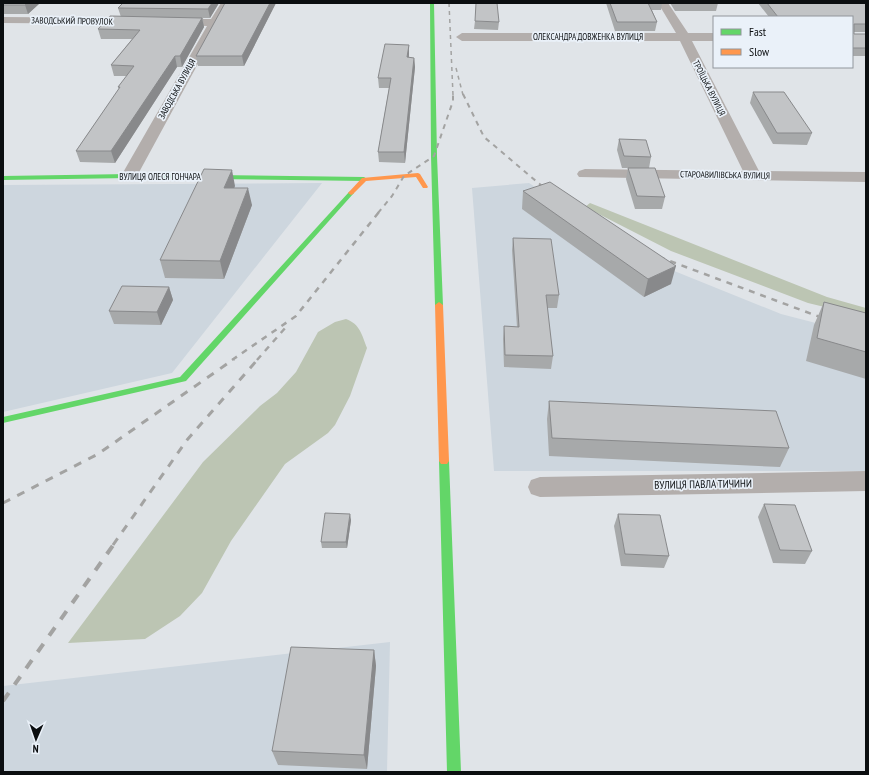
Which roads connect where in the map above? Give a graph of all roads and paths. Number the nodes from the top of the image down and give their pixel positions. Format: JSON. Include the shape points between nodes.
{"nodes":[{"id":1,"x":226,"y":3,"type":"edge"},
{"id":2,"x":432,"y":3,"type":"edge"},
{"id":3,"x":663,"y":3,"type":"edge"},
{"id":4,"x":3,"y":20,"type":"edge"},
{"id":5,"x":144,"y":22,"type":"edge"},
{"id":6,"x":159,"y":22,"type":"edge"},
{"id":7,"x":214,"y":22,"type":"junction"},
{"id":8,"x":462,"y":37,"type":"dead end"},
{"id":9,"x":684,"y":37,"type":"junction"},
{"id":10,"x":713,"y":37,"type":"edge"},
{"id":11,"x":585,"y":174,"type":"dead end"},
{"id":12,"x":753,"y":174,"type":"junction"},
{"id":13,"x":129,"y":176,"type":"junction"},
{"id":14,"x":866,"y":177,"type":"edge"},
{"id":15,"x":3,"y":178,"type":"edge"},
{"id":16,"x":364,"y":179,"type":"junction"},
{"id":17,"x":425,"y":187,"type":"dead end"},
{"id":18,"x":3,"y":420,"type":"edge"},
{"id":19,"x":866,"y":480,"type":"edge"},
{"id":20,"x":540,"y":487,"type":"dead end"},
{"id":21,"x":454,"y":772,"type":"edge"}],
"edges":[{"from":1,"to":7,"type":"street","name":"ЗАВОДСЬКА ВУЛИЦЯ"},
{"from":2,"to":21,"type":"main road","via":[[434,156]]},
{"from":3,"to":9,"type":"street","name":"ТРОЇЦЬКА ВУЛИЦЯ"},
{"from":4,"to":5,"type":"street","name":"ЗАВОДСЬКИЙ ПРОВУЛОК"},
{"from":6,"to":7,"type":"street"},
{"from":7,"to":13,"type":"street","name":"ЗАВОДСЬКА ВУЛИЦЯ"},
{"from":8,"to":9,"type":"street","name":"ОЛЕКСАНДРА ДОВЖЕНКА ВУЛИЦЯ"},
{"from":9,"to":10,"type":"street","name":"ОЛЕКСАНДРА ДОВЖЕНКА ВУЛИЦЯ"},
{"from":9,"to":12,"type":"street","name":"ТРОЇЦЬКА ВУЛИЦЯ"},
{"from":11,"to":12,"type":"street","name":"СТАРОАВИЛІВСЬКА ВУЛИЦЯ"},
{"from":12,"to":14,"type":"street","name":"СТАРОАВИЛІВСЬКА ВУЛИЦЯ"},
{"from":13,"to":15,"type":"main road","name":"ВУЛИЦЯ ОЛЕСЯ ГОНЧАРА"},
{"from":13,"to":16,"type":"main road","name":"ВУЛИЦЯ ОЛЕСЯ ГОНЧАРА"},
{"from":16,"to":17,"type":"main road","name":"ВУЛИЦЯ ОЛЕСЯ ГОНЧАРА","via":[[418,175]]},
{"from":16,"to":18,"type":"main road","via":[[184,379]]},
{"from":19,"to":20,"type":"street","name":"ВУЛИЦЯ ПАВЛА ТИЧИНИ"}]}
